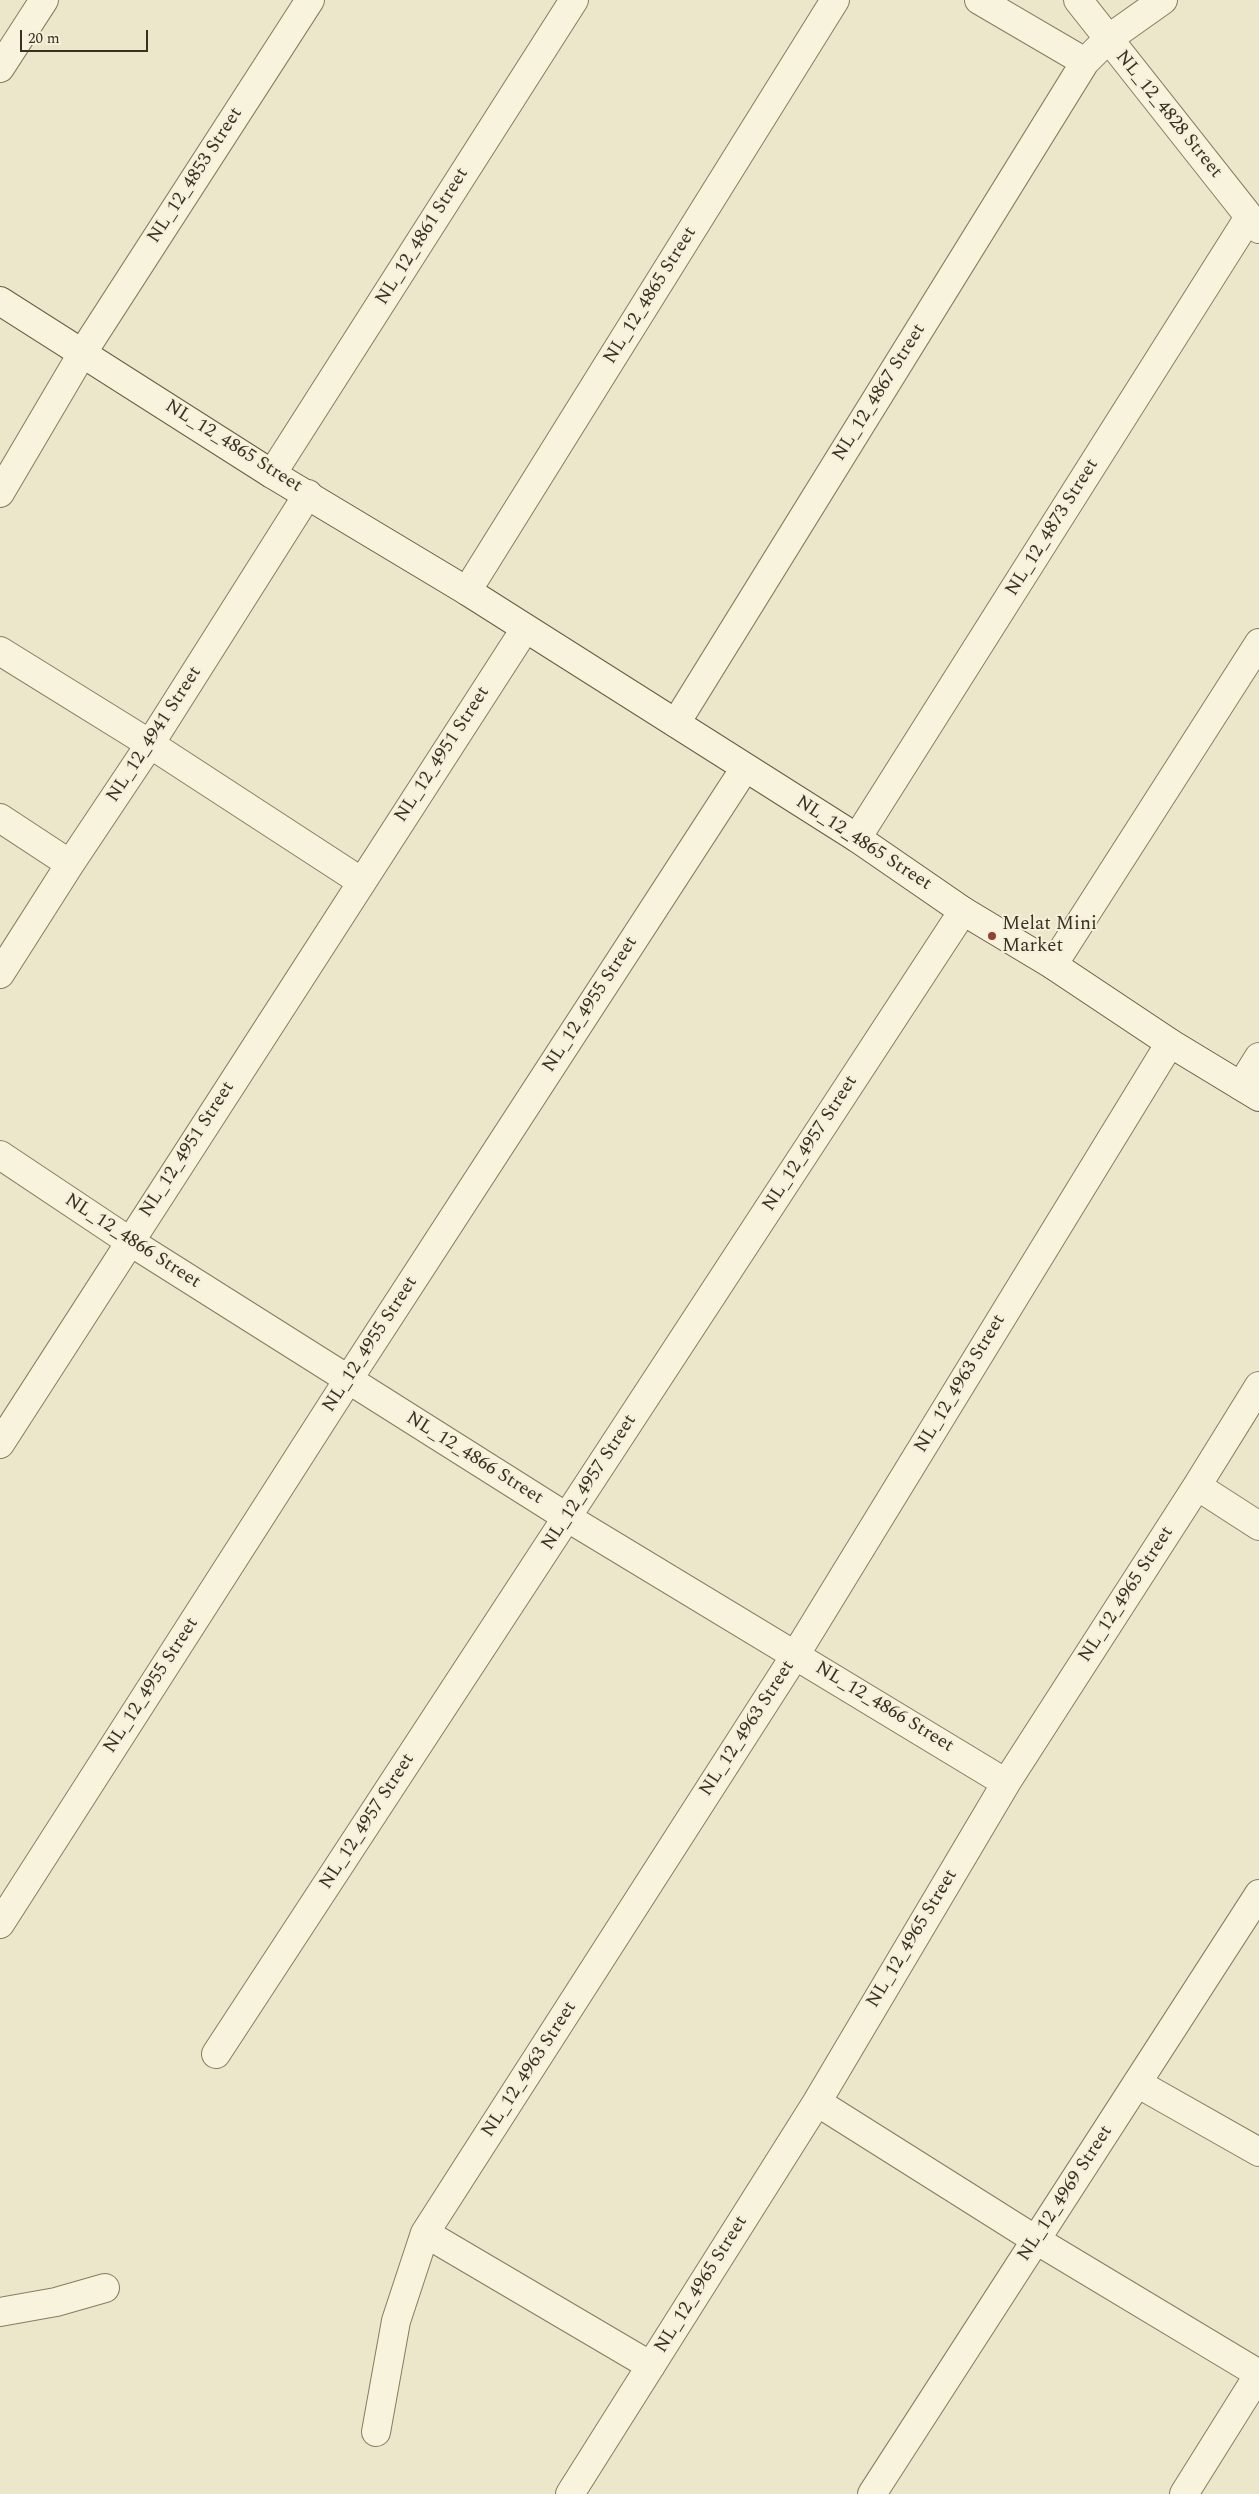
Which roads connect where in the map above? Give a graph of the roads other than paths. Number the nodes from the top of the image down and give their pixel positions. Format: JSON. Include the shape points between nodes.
{"nodes":[{"id":1,"x":44,"y":0,"type":"edge"},
{"id":2,"x":310,"y":0,"type":"edge"},
{"id":3,"x":574,"y":0,"type":"edge"},
{"id":4,"x":835,"y":0,"type":"edge"},
{"id":5,"x":980,"y":0,"type":"edge"},
{"id":6,"x":1078,"y":0,"type":"edge"},
{"id":7,"x":1163,"y":0,"type":"edge"},
{"id":8,"x":1108,"y":39,"type":"junction"},
{"id":9,"x":1085,"y":62,"type":"junction"},
{"id":10,"x":0,"y":68,"type":"edge"},
{"id":11,"x":1254,"y":223,"type":"edge"},
{"id":12,"x":0,"y":300,"type":"edge"},
{"id":13,"x":82,"y":352,"type":"junction"},
{"id":14,"x":272,"y":474,"type":"junction"},
{"id":15,"x":0,"y":493,"type":"edge"},
{"id":16,"x":308,"y":494,"type":"junction"},
{"id":17,"x":467,"y":591,"type":"junction"},
{"id":18,"x":525,"y":628,"type":"junction"},
{"id":19,"x":1259,"y":643,"type":"edge"},
{"id":20,"x":0,"y":651,"type":"edge"},
{"id":21,"x":676,"y":723,"type":"junction"},
{"id":22,"x":150,"y":744,"type":"junction"},
{"id":23,"x":746,"y":768,"type":"junction"},
{"id":24,"x":0,"y":818,"type":"edge"},
{"id":25,"x":857,"y":838,"type":"junction"},
{"id":26,"x":70,"y":864,"type":"junction"},
{"id":27,"x":362,"y":882,"type":"junction"},
{"id":28,"x":963,"y":911,"type":"junction"},
{"id":29,"x":1053,"y":965,"type":"junction"},
{"id":30,"x":0,"y":974,"type":"edge"},
{"id":31,"x":1170,"y":1043,"type":"junction"},
{"id":32,"x":1259,"y":1057,"type":"edge"},
{"id":33,"x":1250,"y":1091,"type":"edge"},
{"id":34,"x":0,"y":1155,"type":"edge"},
{"id":35,"x":129,"y":1241,"type":"junction"},
{"id":36,"x":348,"y":1380,"type":"junction"},
{"id":37,"x":1259,"y":1386,"type":"edge"},
{"id":38,"x":0,"y":1444,"type":"edge"},
{"id":39,"x":1197,"y":1486,"type":"junction"},
{"id":40,"x":568,"y":1518,"type":"junction"},
{"id":41,"x":1259,"y":1526,"type":"edge"},
{"id":42,"x":796,"y":1654,"type":"junction"},
{"id":43,"x":1006,"y":1783,"type":"junction"},
{"id":44,"x":1259,"y":1894,"type":"edge"},
{"id":45,"x":0,"y":1924,"type":"edge"},
{"id":46,"x":216,"y":2054,"type":"dead end"},
{"id":47,"x":1137,"y":2083,"type":"junction"},
{"id":48,"x":817,"y":2102,"type":"junction"},
{"id":49,"x":1259,"y":2152,"type":"edge"},
{"id":50,"x":425,"y":2233,"type":"junction"},
{"id":51,"x":1036,"y":2240,"type":"junction"},
{"id":52,"x":105,"y":2288,"type":"dead end"},
{"id":53,"x":0,"y":2312,"type":"edge"},
{"id":54,"x":651,"y":2366,"type":"junction"},
{"id":55,"x":1259,"y":2374,"type":"edge"},
{"id":56,"x":376,"y":2432,"type":"dead end"},
{"id":57,"x":570,"y":2494,"type":"edge"},
{"id":58,"x":872,"y":2494,"type":"edge"},
{"id":59,"x":1184,"y":2494,"type":"edge"}],
"edges":[{"from":1,"to":10,"type":"street"},
{"from":2,"to":13,"type":"street","name":"NL_12_4853 Street"},
{"from":3,"to":14,"type":"street","name":"NL_12_4861 Street"},
{"from":4,"to":17,"type":"street","name":"NL_12_4865 Street"},
{"from":5,"to":9,"type":"street"},
{"from":6,"to":8,"type":"street","name":"NL_12_4828 Street"},
{"from":7,"to":8,"type":"street"},
{"from":8,"to":9,"type":"street","name":"NL_12_4867 Street"},
{"from":8,"to":11,"type":"street","name":"NL_12_4828 Street"},
{"from":9,"to":21,"type":"street","name":"NL_12_4867 Street"},
{"from":11,"to":25,"type":"street","name":"NL_12_4873 Street"},
{"from":12,"to":13,"type":"street","name":"NL_12_4865 Street"},
{"from":13,"to":14,"type":"street","name":"NL_12_4865 Street"},
{"from":13,"to":15,"type":"street","name":"NL_12_4853 Street"},
{"from":14,"to":16,"type":"street","name":"NL_12_4865 Street"},
{"from":16,"to":17,"type":"street","name":"NL_12_4865 Street"},
{"from":16,"to":22,"type":"street","name":"NL_12_4941 Street"},
{"from":17,"to":18,"type":"street","name":"NL_12_4865 Street"},
{"from":18,"to":21,"type":"street","name":"NL_12_4865 Street"},
{"from":18,"to":27,"type":"street","name":"NL_12_4951 Street"},
{"from":19,"to":29,"type":"street"},
{"from":20,"to":22,"type":"street"},
{"from":21,"to":23,"type":"street","name":"NL_12_4865 Street"},
{"from":22,"to":26,"type":"street","name":"NL_12_4941 Street"},
{"from":22,"to":27,"type":"street"},
{"from":23,"to":25,"type":"street","name":"NL_12_4865 Street"},
{"from":23,"to":36,"type":"street","name":"NL_12_4955 Street"},
{"from":24,"to":26,"type":"street"},
{"from":25,"to":28,"type":"street","name":"NL_12_4865 Street"},
{"from":26,"to":30,"type":"street","name":"NL_12_4941 Street"},
{"from":27,"to":35,"type":"street","name":"NL_12_4951 Street"},
{"from":28,"to":29,"type":"street","name":"NL_12_4865 Street"},
{"from":28,"to":40,"type":"street","name":"NL_12_4957 Street"},
{"from":29,"to":31,"type":"street","name":"NL_12_4865 Street"},
{"from":31,"to":33,"type":"street","name":"NL_12_4865 Street"},
{"from":31,"to":42,"type":"street","name":"NL_12_4963 Street"},
{"from":32,"to":33,"type":"street"},
{"from":34,"to":35,"type":"street","name":"NL_12_4866 Street"},
{"from":35,"to":36,"type":"street","name":"NL_12_4866 Street"},
{"from":35,"to":38,"type":"street","name":"NL_12_4951 Street"},
{"from":36,"to":40,"type":"street","name":"NL_12_4866 Street"},
{"from":36,"to":45,"type":"street","name":"NL_12_4955 Street"},
{"from":37,"to":39,"type":"street","name":"NL_12_4965 Street"},
{"from":39,"to":41,"type":"street"},
{"from":39,"to":43,"type":"street","name":"NL_12_4965 Street"},
{"from":40,"to":42,"type":"street","name":"NL_12_4866 Street"},
{"from":40,"to":46,"type":"street","name":"NL_12_4957 Street"},
{"from":42,"to":43,"type":"street","name":"NL_12_4866 Street"},
{"from":42,"to":50,"type":"street","name":"NL_12_4963 Street"},
{"from":43,"to":48,"type":"street","name":"NL_12_4965 Street"},
{"from":44,"to":47,"type":"street","name":"NL_12_4969 Street"},
{"from":47,"to":49,"type":"street"},
{"from":47,"to":51,"type":"street","name":"NL_12_4969 Street"},
{"from":48,"to":51,"type":"street"},
{"from":48,"to":54,"type":"street","name":"NL_12_4965 Street"},
{"from":50,"to":54,"type":"street"},
{"from":50,"to":56,"type":"street","name":"NL_12_4963 Street","via":[[396,2321]]},
{"from":51,"to":55,"type":"street"},
{"from":51,"to":58,"type":"street","name":"NL_12_4969 Street"},
{"from":52,"to":53,"type":"street","via":[[56,2302]]},
{"from":54,"to":57,"type":"street","name":"NL_12_4965 Street"},
{"from":55,"to":59,"type":"street"}]}
